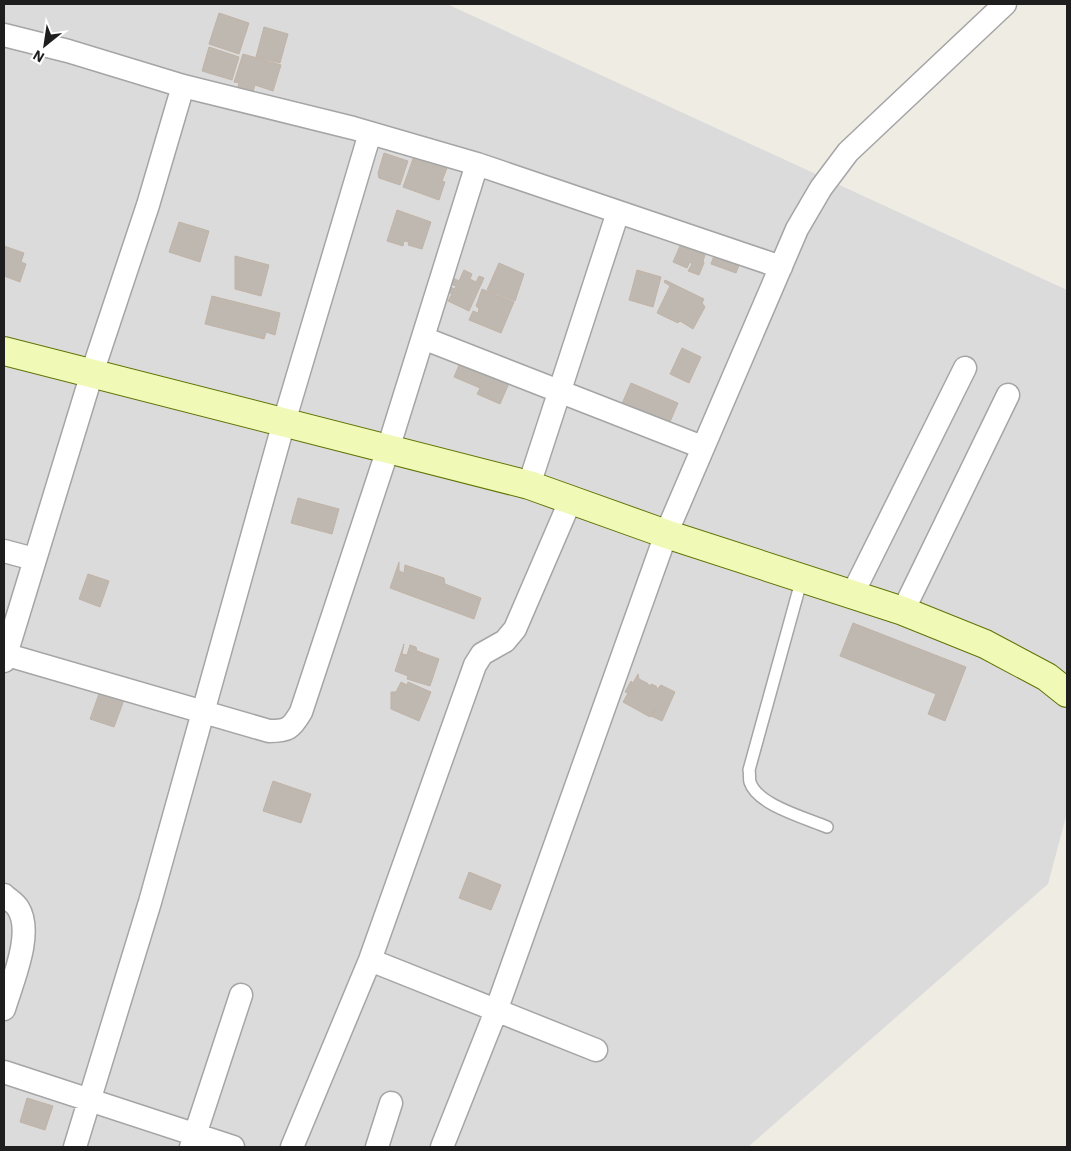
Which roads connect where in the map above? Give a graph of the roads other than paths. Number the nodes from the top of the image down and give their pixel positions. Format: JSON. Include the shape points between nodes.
{"nodes":[{"id":1,"x":1006,"y":4,"type":"edge"},
{"id":2,"x":4,"y":34,"type":"edge"},
{"id":3,"x":183,"y":86,"type":"junction"},
{"id":4,"x":370,"y":132,"type":"junction"},
{"id":5,"x":477,"y":164,"type":"junction"},
{"id":6,"x":618,"y":212,"type":"junction"},
{"id":7,"x":781,"y":267,"type":"junction"},
{"id":8,"x":423,"y":338,"type":"junction"},
{"id":9,"x":4,"y":350,"type":"edge"},
{"id":10,"x":965,"y":368,"type":"dead end"},
{"id":11,"x":92,"y":373,"type":"junction"},
{"id":12,"x":560,"y":391,"type":"junction"},
{"id":13,"x":1008,"y":395,"type":"dead end"},
{"id":14,"x":284,"y":422,"type":"junction"},
{"id":15,"x":702,"y":447,"type":"junction"},
{"id":16,"x":388,"y":448,"type":"junction"},
{"id":17,"x":529,"y":485,"type":"junction"},
{"id":18,"x":571,"y":499,"type":"junction"},
{"id":19,"x":666,"y":534,"type":"junction"},
{"id":20,"x":4,"y":551,"type":"edge"},
{"id":21,"x":34,"y":559,"type":"junction"},
{"id":22,"x":802,"y":578,"type":"junction"},
{"id":23,"x":852,"y":595,"type":"junction"},
{"id":24,"x":903,"y":611,"type":"junction"},
{"id":25,"x":4,"y":657,"type":"edge"},
{"id":26,"x":1067,"y":693,"type":"edge"},
{"id":27,"x":204,"y":713,"type":"junction"},
{"id":28,"x":827,"y":827,"type":"dead end"},
{"id":29,"x":4,"y":895,"type":"edge"},
{"id":30,"x":370,"y":960,"type":"junction"},
{"id":31,"x":241,"y":995,"type":"dead end"},
{"id":32,"x":4,"y":1010,"type":"edge"},
{"id":33,"x":496,"y":1011,"type":"junction"},
{"id":34,"x":596,"y":1050,"type":"dead end"},
{"id":35,"x":4,"y":1072,"type":"edge"},
{"id":36,"x":91,"y":1102,"type":"junction"},
{"id":37,"x":391,"y":1103,"type":"dead end"},
{"id":38,"x":193,"y":1141,"type":"edge"},
{"id":39,"x":75,"y":1147,"type":"edge"},
{"id":40,"x":233,"y":1147,"type":"edge"},
{"id":41,"x":292,"y":1147,"type":"edge"},
{"id":42,"x":377,"y":1147,"type":"edge"},
{"id":43,"x":442,"y":1147,"type":"edge"}],
"edges":[{"from":1,"to":7,"type":"street","via":[[848,152],[821,188],[797,229]]},
{"from":2,"to":3,"type":"street"},
{"from":3,"to":4,"type":"street"},
{"from":3,"to":11,"type":"street","via":[[148,205]]},
{"from":4,"to":5,"type":"street"},
{"from":4,"to":14,"type":"street"},
{"from":5,"to":6,"type":"street"},
{"from":5,"to":8,"type":"street"},
{"from":6,"to":7,"type":"street"},
{"from":6,"to":12,"type":"street"},
{"from":7,"to":15,"type":"street"},
{"from":8,"to":12,"type":"street"},
{"from":8,"to":16,"type":"street"},
{"from":9,"to":11,"type":"street"},
{"from":10,"to":23,"type":"street"},
{"from":11,"to":14,"type":"street"},
{"from":11,"to":21,"type":"street"},
{"from":12,"to":15,"type":"street"},
{"from":12,"to":17,"type":"street"},
{"from":13,"to":24,"type":"street"},
{"from":14,"to":16,"type":"street"},
{"from":14,"to":27,"type":"street"},
{"from":15,"to":19,"type":"street"},
{"from":16,"to":17,"type":"street"},
{"from":16,"to":27,"type":"street","via":[[301,712],[294,724],[284,731],[269,731]]},
{"from":17,"to":18,"type":"street"},
{"from":18,"to":19,"type":"street"},
{"from":18,"to":30,"type":"street","via":[[515,628],[505,641],[482,654],[475,665]]},
{"from":19,"to":22,"type":"street"},
{"from":19,"to":33,"type":"street"},
{"from":20,"to":21,"type":"street"},
{"from":21,"to":25,"type":"street"},
{"from":22,"to":23,"type":"street"},
{"from":22,"to":28,"type":"lane","via":[[749,770],[750,783],[757,794],[769,803]]},
{"from":23,"to":24,"type":"street"},
{"from":24,"to":26,"type":"street","via":[[985,644],[1047,677]]},
{"from":25,"to":27,"type":"street"},
{"from":27,"to":36,"type":"street"},
{"from":29,"to":32,"type":"street","via":[[18,906],[25,922],[25,940]]},
{"from":30,"to":33,"type":"street"},
{"from":30,"to":41,"type":"street"},
{"from":31,"to":38,"type":"street"},
{"from":33,"to":34,"type":"street"},
{"from":33,"to":43,"type":"street"},
{"from":35,"to":36,"type":"street"},
{"from":36,"to":38,"type":"street"},
{"from":36,"to":39,"type":"street"},
{"from":37,"to":42,"type":"street"},
{"from":38,"to":40,"type":"street"}]}
